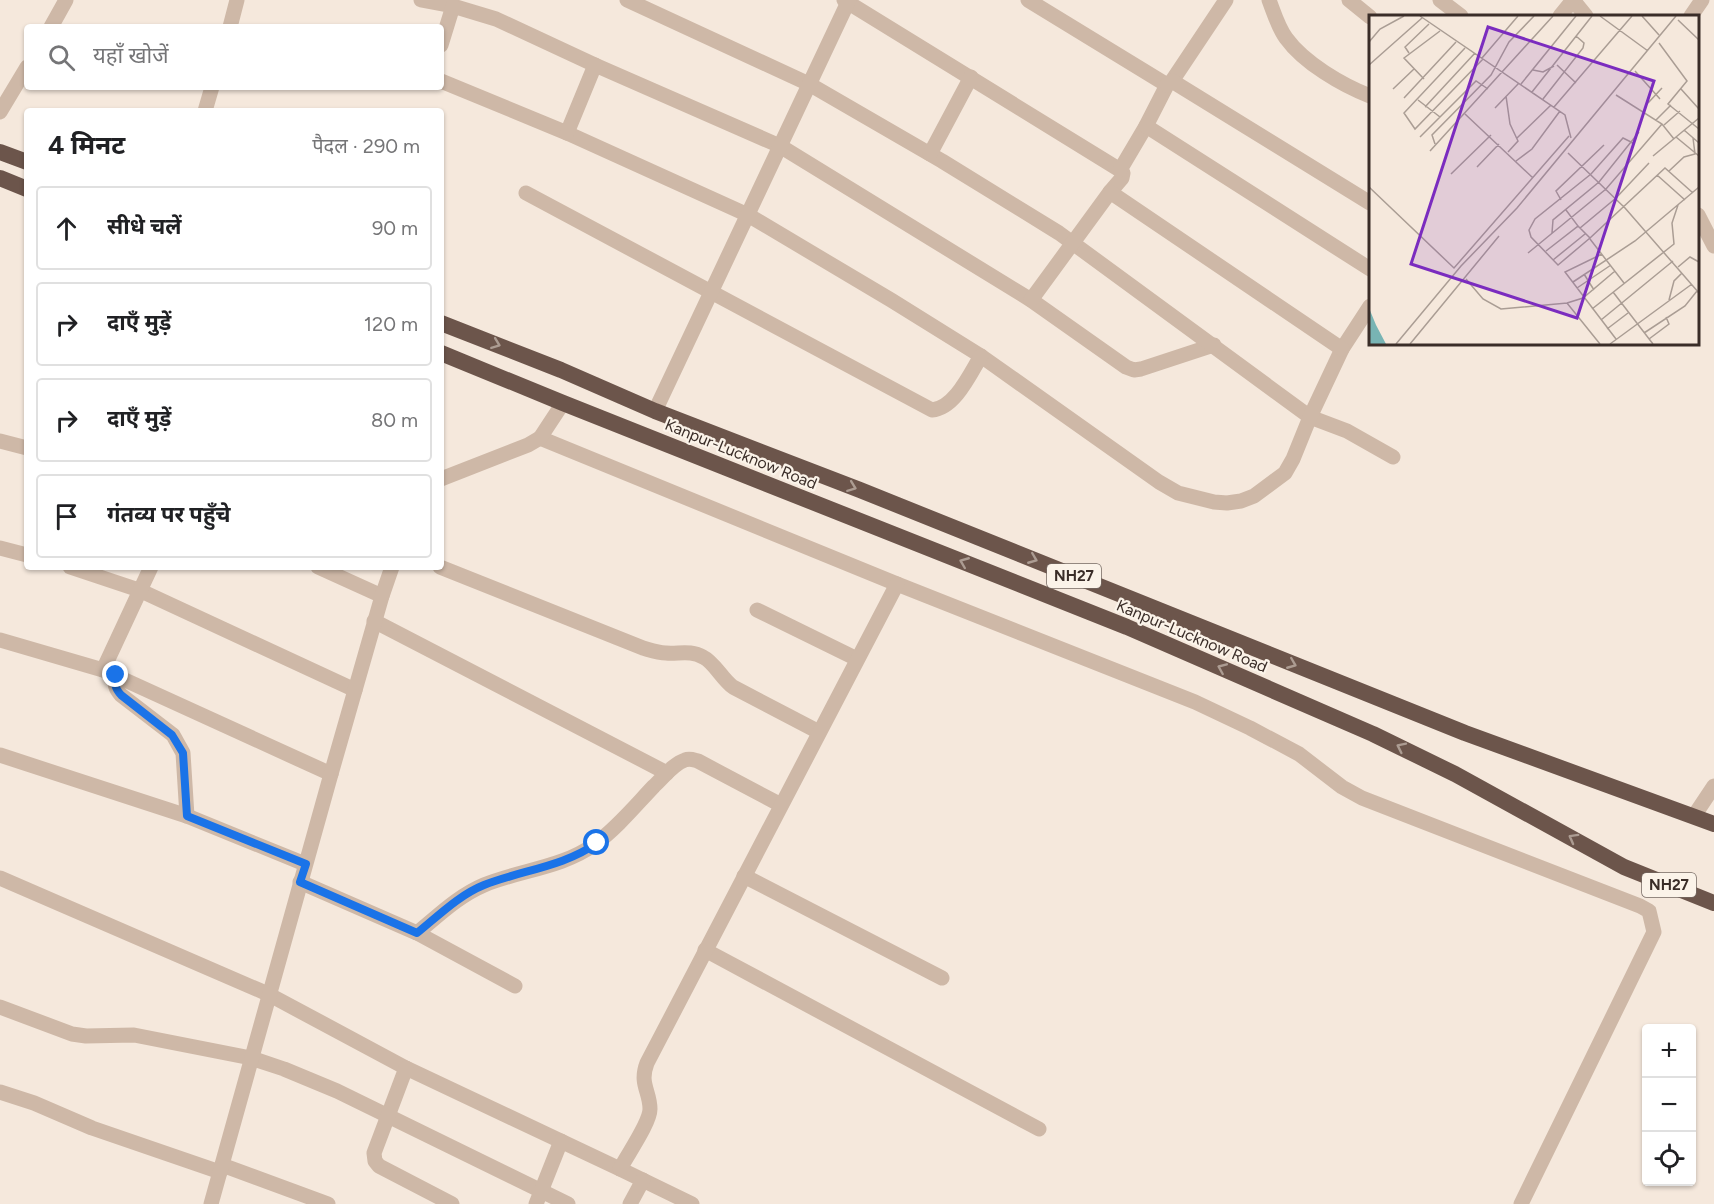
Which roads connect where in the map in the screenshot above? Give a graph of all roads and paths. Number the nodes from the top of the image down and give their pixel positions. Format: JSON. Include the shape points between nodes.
{"nodes":[{"id":1,"x":66,"y":0,"type":"edge"},
{"id":2,"x":237,"y":0,"type":"edge"},
{"id":3,"x":422,"y":0,"type":"edge"},
{"id":4,"x":627,"y":0,"type":"edge"},
{"id":5,"x":1028,"y":0,"type":"edge"},
{"id":6,"x":1227,"y":0,"type":"edge"},
{"id":7,"x":1269,"y":0,"type":"edge"},
{"id":8,"x":1349,"y":0,"type":"edge"},
{"id":9,"x":1573,"y":0,"type":"edge"},
{"id":10,"x":1702,"y":0,"type":"edge"},
{"id":11,"x":847,"y":1,"type":"edge"},
{"id":12,"x":453,"y":6,"type":"junction"},
{"id":13,"x":1369,"y":15,"type":"edge"},
{"id":14,"x":1561,"y":15,"type":"edge"},
{"id":15,"x":1585,"y":15,"type":"edge"},
{"id":16,"x":1692,"y":15,"type":"edge"},
{"id":17,"x":53,"y":24,"type":"edge"},
{"id":18,"x":231,"y":24,"type":"edge"},
{"id":19,"x":444,"y":35,"type":"edge"},
{"id":20,"x":595,"y":65,"type":"junction"},
{"id":21,"x":24,"y":72,"type":"edge"},
{"id":22,"x":971,"y":77,"type":"junction"},
{"id":23,"x":444,"y":82,"type":"edge"},
{"id":24,"x":1169,"y":83,"type":"junction"},
{"id":25,"x":809,"y":84,"type":"junction"},
{"id":26,"x":211,"y":90,"type":"edge"},
{"id":27,"x":1369,"y":95,"type":"edge"},
{"id":28,"x":206,"y":108,"type":"edge"},
{"id":29,"x":0,"y":112,"type":"edge"},
{"id":30,"x":1146,"y":126,"type":"junction"},
{"id":31,"x":567,"y":133,"type":"junction"},
{"id":32,"x":780,"y":146,"type":"junction"},
{"id":33,"x":0,"y":152,"type":"edge"},
{"id":34,"x":930,"y":154,"type":"junction"},
{"id":35,"x":24,"y":161,"type":"edge"},
{"id":36,"x":1120,"y":170,"type":"junction"},
{"id":37,"x":0,"y":178,"type":"edge"},
{"id":38,"x":24,"y":188,"type":"edge"},
{"id":39,"x":1110,"y":192,"type":"junction"},
{"id":40,"x":526,"y":193,"type":"dead end"},
{"id":41,"x":1369,"y":202,"type":"edge"},
{"id":42,"x":748,"y":214,"type":"junction"},
{"id":43,"x":1699,"y":217,"type":"edge"},
{"id":44,"x":1074,"y":243,"type":"junction"},
{"id":45,"x":1714,"y":246,"type":"edge"},
{"id":46,"x":1369,"y":268,"type":"edge"},
{"id":47,"x":712,"y":291,"type":"junction"},
{"id":48,"x":1031,"y":300,"type":"junction"},
{"id":49,"x":1369,"y":309,"type":"edge"},
{"id":50,"x":444,"y":324,"type":"edge"},
{"id":51,"x":1214,"y":345,"type":"junction"},
{"id":52,"x":1342,"y":349,"type":"junction"},
{"id":53,"x":444,"y":354,"type":"edge"},
{"id":54,"x":981,"y":356,"type":"junction"},
{"id":55,"x":563,"y":403,"type":"junction"},
{"id":56,"x":655,"y":411,"type":"junction"},
{"id":57,"x":1310,"y":417,"type":"junction"},
{"id":58,"x":540,"y":438,"type":"junction"},
{"id":59,"x":0,"y":441,"type":"edge"},
{"id":60,"x":24,"y":447,"type":"edge"},
{"id":61,"x":1393,"y":457,"type":"dead end"},
{"id":62,"x":444,"y":478,"type":"edge"},
{"id":63,"x":0,"y":548,"type":"edge"},
{"id":64,"x":24,"y":554,"type":"edge"},
{"id":65,"x":444,"y":569,"type":"edge"},
{"id":66,"x":89,"y":570,"type":"edge"},
{"id":67,"x":149,"y":570,"type":"edge"},
{"id":68,"x":325,"y":570,"type":"edge"},
{"id":69,"x":391,"y":570,"type":"edge"},
{"id":70,"x":897,"y":584,"type":"junction"},
{"id":71,"x":139,"y":590,"type":"junction"},
{"id":72,"x":382,"y":596,"type":"junction"},
{"id":73,"x":757,"y":610,"type":"dead end"},
{"id":74,"x":374,"y":621,"type":"junction"},
{"id":75,"x":0,"y":640,"type":"edge"},
{"id":76,"x":857,"y":659,"type":"junction"},
{"id":77,"x":109,"y":673,"type":"junction"},
{"id":78,"x":355,"y":690,"type":"junction"},
{"id":79,"x":819,"y":732,"type":"junction"},
{"id":80,"x":0,"y":755,"type":"edge"},
{"id":81,"x":331,"y":774,"type":"junction"},
{"id":82,"x":667,"y":774,"type":"junction"},
{"id":83,"x":1714,"y":786,"type":"edge"},
{"id":84,"x":781,"y":805,"type":"junction"},
{"id":85,"x":187,"y":816,"type":"junction"},
{"id":86,"x":1706,"y":820,"type":"edge"},
{"id":87,"x":306,"y":864,"type":"junction"},
{"id":88,"x":744,"y":876,"type":"junction"},
{"id":89,"x":0,"y":878,"type":"edge"},
{"id":90,"x":300,"y":882,"type":"junction"},
{"id":91,"x":1714,"y":903,"type":"edge"},
{"id":92,"x":417,"y":933,"type":"junction"},
{"id":93,"x":705,"y":950,"type":"junction"},
{"id":94,"x":942,"y":978,"type":"dead end"},
{"id":95,"x":515,"y":986,"type":"dead end"},
{"id":96,"x":268,"y":994,"type":"junction"},
{"id":97,"x":0,"y":1007,"type":"edge"},
{"id":98,"x":251,"y":1058,"type":"junction"},
{"id":99,"x":405,"y":1068,"type":"junction"},
{"id":100,"x":0,"y":1092,"type":"edge"},
{"id":101,"x":388,"y":1117,"type":"junction"},
{"id":102,"x":1039,"y":1129,"type":"dead end"},
{"id":103,"x":561,"y":1141,"type":"junction"},
{"id":104,"x":221,"y":1168,"type":"junction"},
{"id":105,"x":620,"y":1168,"type":"junction"},
{"id":106,"x":643,"y":1180,"type":"junction"},
{"id":107,"x":538,"y":1198,"type":"edge"},
{"id":108,"x":211,"y":1204,"type":"edge"},
{"id":109,"x":328,"y":1204,"type":"edge"},
{"id":110,"x":452,"y":1204,"type":"edge"},
{"id":111,"x":568,"y":1204,"type":"edge"},
{"id":112,"x":630,"y":1204,"type":"edge"},
{"id":113,"x":692,"y":1204,"type":"edge"},
{"id":114,"x":1521,"y":1204,"type":"edge"}],
"edges":[{"from":1,"to":17,"type":"street"},
{"from":2,"to":18,"type":"street"},
{"from":3,"to":12,"type":"street"},
{"from":4,"to":25,"type":"street"},
{"from":5,"to":24,"type":"street"},
{"from":6,"to":24,"type":"street"},
{"from":7,"to":27,"type":"street","via":[[1286,39],[1298,51],[1324,72]]},
{"from":8,"to":13,"type":"street"},
{"from":9,"to":14,"type":"street"},
{"from":9,"to":15,"type":"street"},
{"from":10,"to":16,"type":"street"},
{"from":11,"to":22,"type":"street"},
{"from":11,"to":25,"type":"street"},
{"from":12,"to":19,"type":"street"},
{"from":12,"to":20,"type":"street","via":[[496,19]]},
{"from":20,"to":31,"type":"street"},
{"from":20,"to":32,"type":"street"},
{"from":21,"to":29,"type":"street"},
{"from":22,"to":34,"type":"street"},
{"from":22,"to":36,"type":"street"},
{"from":23,"to":31,"type":"street"},
{"from":24,"to":30,"type":"street"},
{"from":24,"to":41,"type":"street"},
{"from":25,"to":32,"type":"street"},
{"from":25,"to":34,"type":"street"},
{"from":26,"to":28,"type":"street"},
{"from":30,"to":36,"type":"street"},
{"from":30,"to":46,"type":"street"},
{"from":31,"to":42,"type":"street"},
{"from":32,"to":42,"type":"street"},
{"from":32,"to":48,"type":"street"},
{"from":33,"to":35,"type":"highway"},
{"from":34,"to":44,"type":"street"},
{"from":36,"to":39,"type":"street","via":[[1122,178]]},
{"from":37,"to":38,"type":"highway"},
{"from":39,"to":44,"type":"street"},
{"from":39,"to":52,"type":"street"},
{"from":40,"to":47,"type":"street"},
{"from":42,"to":47,"type":"street"},
{"from":42,"to":54,"type":"street"},
{"from":43,"to":45,"type":"street"},
{"from":44,"to":48,"type":"street"},
{"from":44,"to":51,"type":"street"},
{"from":47,"to":54,"type":"street","via":[[932,410],[947,405]]},
{"from":47,"to":56,"type":"street"},
{"from":48,"to":51,"type":"street","via":[[1134,370]]},
{"from":49,"to":52,"type":"street"},
{"from":50,"to":56,"type":"highway","name":"Kanpur-Lucknow Road","number":"NH27","one_way":true},
{"from":51,"to":57,"type":"street"},
{"from":52,"to":57,"type":"street"},
{"from":53,"to":55,"type":"highway","name":"Kanpur-Lucknow Road","number":"NH27"},
{"from":54,"to":57,"type":"street","via":[[1159,482],[1178,493],[1214,502],[1241,501],[1254,496],[1285,473]]},
{"from":55,"to":58,"type":"street"},
{"from":91,"to":55,"type":"highway","name":"Kanpur-Lucknow Road","number":"NH27","one_way":true,"via":[[1624,867],[1373,734],[1127,627]]},
{"from":56,"to":86,"type":"highway","name":"Kanpur-Lucknow Road","number":"NH27","one_way":true,"via":[[1465,733]]},
{"from":57,"to":61,"type":"street","via":[[1347,431]]},
{"from":58,"to":62,"type":"street"},
{"from":58,"to":70,"type":"street"},
{"from":59,"to":60,"type":"street"},
{"from":63,"to":64,"type":"street"},
{"from":65,"to":79,"type":"street","via":[[643,648],[705,657],[733,687]]},
{"from":66,"to":71,"type":"street"},
{"from":67,"to":71,"type":"street"},
{"from":68,"to":72,"type":"street"},
{"from":69,"to":72,"type":"street"},
{"from":70,"to":76,"type":"street"},
{"from":70,"to":114,"type":"street","via":[[1250,728],[1299,754],[1362,798],[1649,911],[1654,932]]},
{"from":71,"to":77,"type":"street"},
{"from":71,"to":78,"type":"street"},
{"from":72,"to":74,"type":"street"},
{"from":73,"to":76,"type":"street"},
{"from":74,"to":78,"type":"street"},
{"from":74,"to":82,"type":"street"},
{"from":75,"to":77,"type":"street"},
{"from":76,"to":79,"type":"street"},
{"from":77,"to":81,"type":"street"},
{"from":77,"to":85,"type":"street","via":[[116,690],[179,744]]},
{"from":78,"to":81,"type":"street"},
{"from":79,"to":84,"type":"street"},
{"from":80,"to":85,"type":"street"},
{"from":81,"to":87,"type":"street"},
{"from":82,"to":84,"type":"street","via":[[682,760],[698,761]]},
{"from":82,"to":92,"type":"street","via":[[587,849],[562,862],[473,890]]},
{"from":83,"to":86,"type":"street"},
{"from":84,"to":88,"type":"street"},
{"from":85,"to":87,"type":"street"},
{"from":87,"to":90,"type":"street"},
{"from":88,"to":93,"type":"street"},
{"from":88,"to":94,"type":"street"},
{"from":89,"to":96,"type":"street"},
{"from":90,"to":92,"type":"street"},
{"from":90,"to":96,"type":"street"},
{"from":92,"to":95,"type":"street"},
{"from":93,"to":102,"type":"street"},
{"from":93,"to":105,"type":"street","via":[[643,1073],[649,1117]]},
{"from":96,"to":98,"type":"street"},
{"from":96,"to":99,"type":"street"},
{"from":97,"to":98,"type":"street","via":[[72,1034],[134,1035]]},
{"from":98,"to":101,"type":"street","via":[[316,1082]]},
{"from":98,"to":104,"type":"street"},
{"from":99,"to":101,"type":"street"},
{"from":99,"to":103,"type":"street"},
{"from":100,"to":104,"type":"street","via":[[92,1128]]},
{"from":101,"to":107,"type":"street"},
{"from":101,"to":110,"type":"street","via":[[374,1153],[375,1161]]},
{"from":103,"to":105,"type":"street"},
{"from":103,"to":107,"type":"street"},
{"from":104,"to":108,"type":"street"},
{"from":104,"to":109,"type":"street"},
{"from":105,"to":106,"type":"street"},
{"from":106,"to":112,"type":"street"},
{"from":106,"to":113,"type":"street"},
{"from":107,"to":111,"type":"street"}]}
